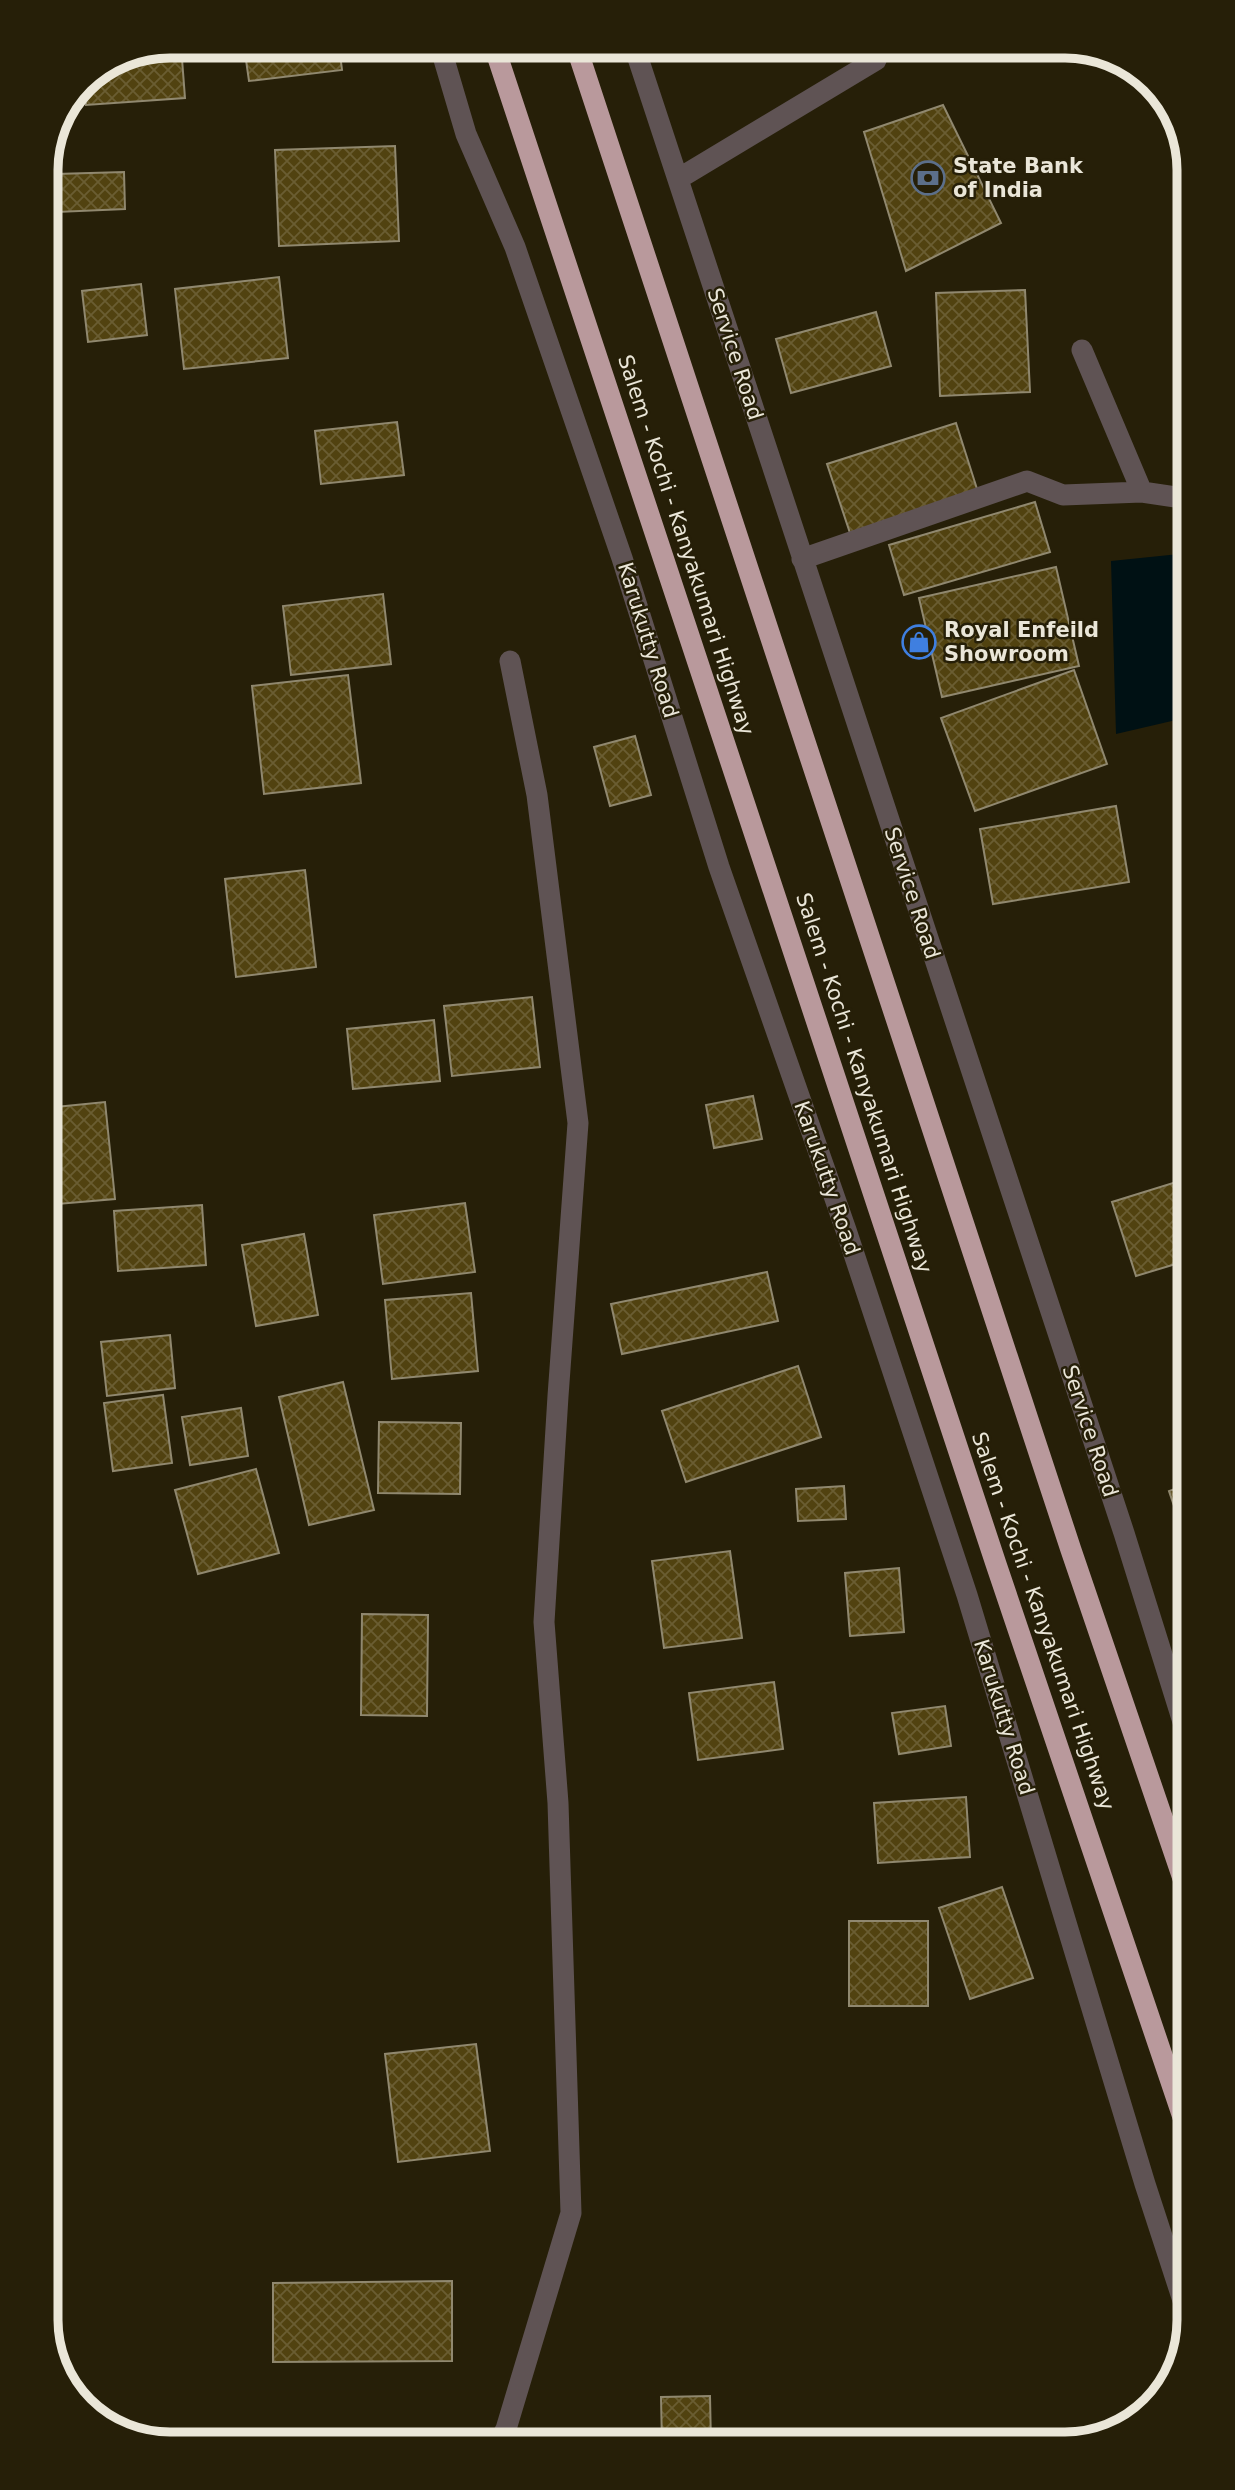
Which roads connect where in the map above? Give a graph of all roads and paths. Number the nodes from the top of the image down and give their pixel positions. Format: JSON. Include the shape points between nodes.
{"nodes":[{"id":1,"x":444,"y":58,"type":"edge"},
{"id":2,"x":498,"y":58,"type":"edge"},
{"id":3,"x":580,"y":58,"type":"edge"},
{"id":4,"x":638,"y":58,"type":"edge"},
{"id":5,"x":877,"y":58,"type":"edge"},
{"id":6,"x":678,"y":180,"type":"junction"},
{"id":7,"x":1082,"y":350,"type":"dead end"},
{"id":8,"x":1142,"y":492,"type":"junction"},
{"id":9,"x":1177,"y":497,"type":"edge"},
{"id":10,"x":802,"y":559,"type":"junction"},
{"id":11,"x":510,"y":661,"type":"dead end"},
{"id":12,"x":1177,"y":1703,"type":"edge"},
{"id":13,"x":1177,"y":1861,"type":"edge"},
{"id":14,"x":1177,"y":2099,"type":"edge"},
{"id":15,"x":1177,"y":2283,"type":"edge"},
{"id":16,"x":504,"y":2432,"type":"edge"}],
"edges":[{"from":1,"to":15,"type":"street","name":"Karukutty Road","via":[[466,134],[515,247],[622,558],[719,867],[958,1569]]},
{"from":2,"to":14,"type":"highway","name":"Salem - Kochi - Kanyakumari Highway"},
{"from":3,"to":13,"type":"highway"},
{"from":4,"to":6,"type":"street","name":"Service Road"},
{"from":5,"to":6,"type":"street"},
{"from":6,"to":10,"type":"street","name":"Service Road"},
{"from":7,"to":8,"type":"street"},
{"from":8,"to":9,"type":"street"},
{"from":8,"to":10,"type":"street","via":[[1063,495],[1027,481]]},
{"from":10,"to":12,"type":"street","name":"Service Road"},
{"from":11,"to":16,"type":"street","via":[[537,795],[578,1123],[544,1622],[558,1803],[571,2213]]}]}
